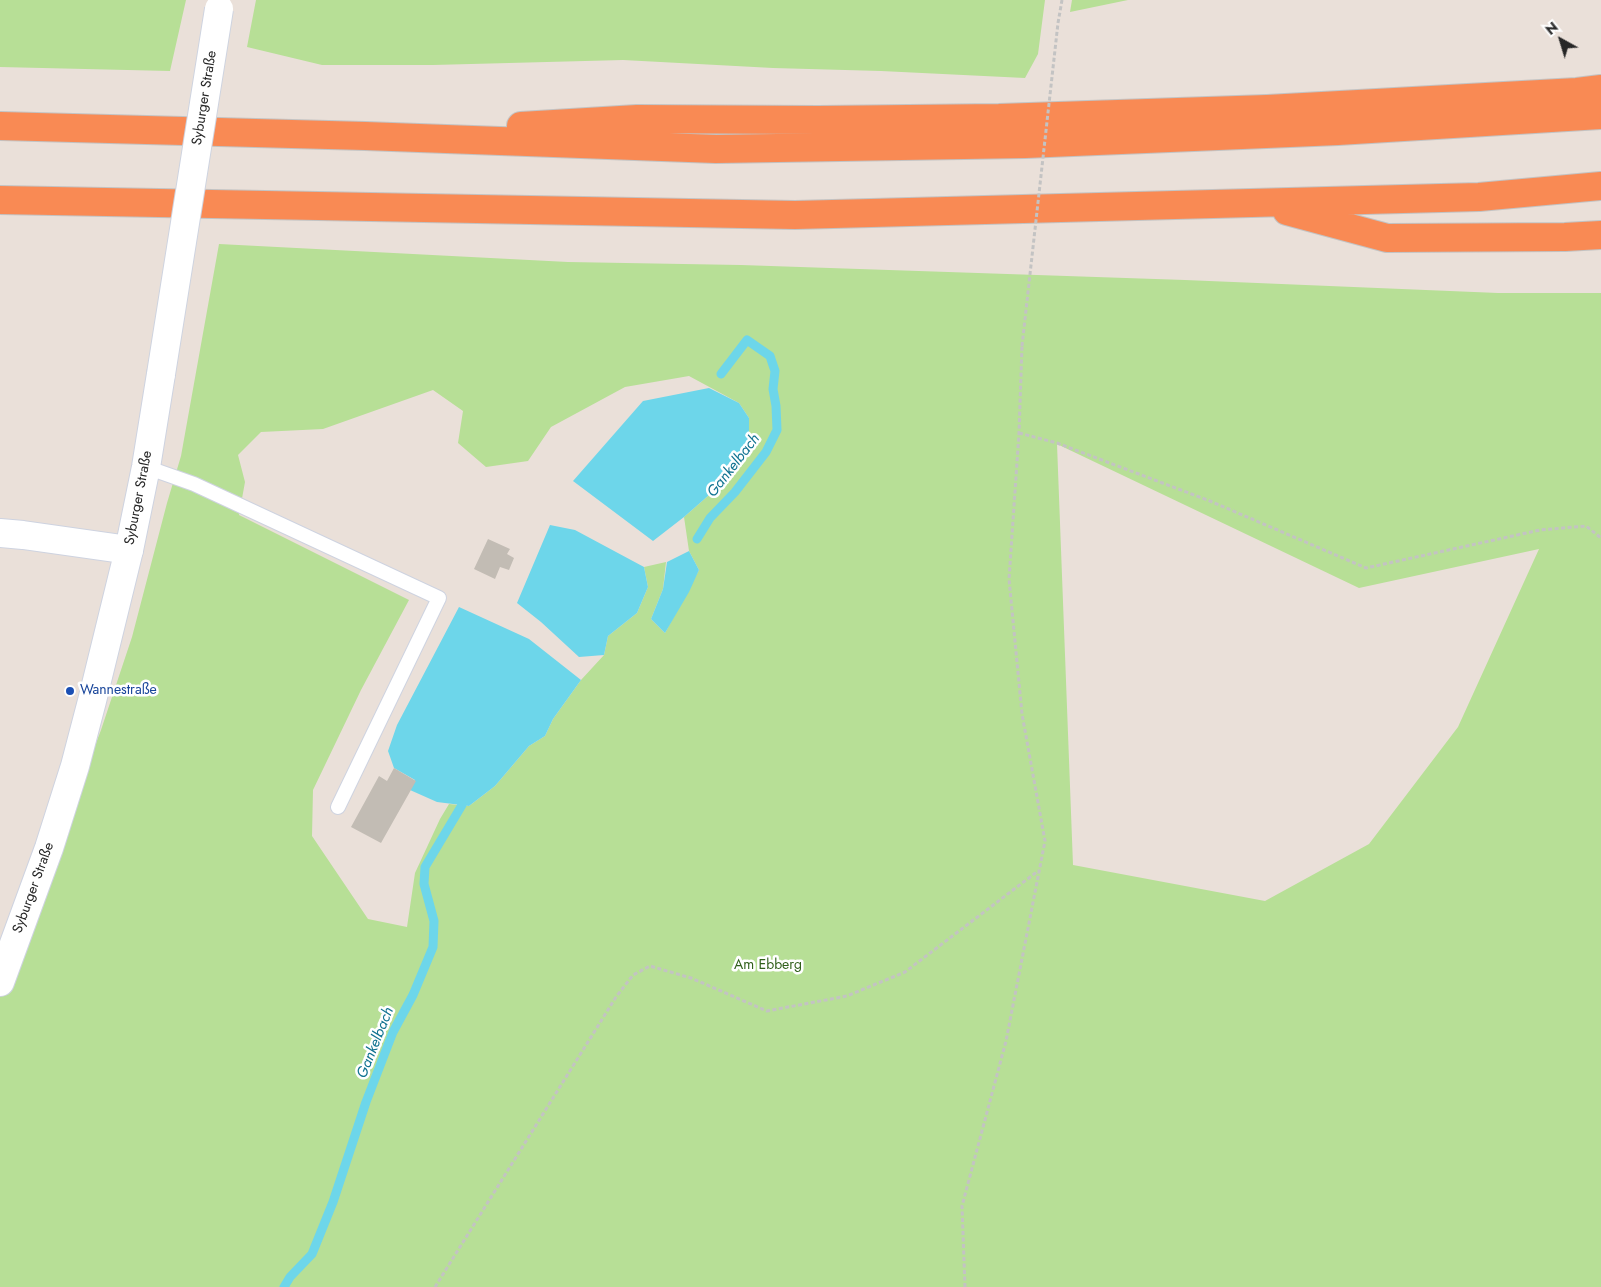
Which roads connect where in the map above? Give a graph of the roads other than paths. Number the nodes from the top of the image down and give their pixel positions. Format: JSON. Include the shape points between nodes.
{"nodes":[{"id":1,"x":220,"y":4,"type":"edge"},
{"id":2,"x":1601,"y":90,"type":"edge"},
{"id":3,"x":1601,"y":115,"type":"edge"},
{"id":4,"x":0,"y":126,"type":"edge"},
{"id":5,"x":365,"y":136,"type":"junction"},
{"id":6,"x":1601,"y":186,"type":"edge"},
{"id":7,"x":0,"y":200,"type":"edge"},
{"id":8,"x":1256,"y":203,"type":"junction"},
{"id":9,"x":1601,"y":235,"type":"edge"},
{"id":10,"x":146,"y":467,"type":"junction"},
{"id":11,"x":0,"y":533,"type":"edge"},
{"id":12,"x":129,"y":550,"type":"junction"},
{"id":13,"x":338,"y":807,"type":"dead end"},
{"id":14,"x":0,"y":982,"type":"edge"}],
"edges":[{"from":1,"to":10,"type":"street","name":"Syburger Straße","bridge":true},
{"from":2,"to":5,"type":"highway","via":[[1267,109],[999,118],[637,119]]},
{"from":3,"to":5,"type":"highway","via":[[1328,132],[1015,145],[716,149]]},
{"from":4,"to":5,"type":"highway"},
{"from":6,"to":8,"type":"highway","via":[[1479,197]]},
{"from":7,"to":8,"type":"highway","via":[[795,215]]},
{"from":8,"to":9,"type":"highway","via":[[1387,238]]},
{"from":10,"to":12,"type":"street","name":"Syburger Straße"},
{"from":10,"to":13,"type":"lane","via":[[194,484],[439,598]]},
{"from":11,"to":12,"type":"street"},
{"from":12,"to":14,"type":"street","name":"Syburger Straße","via":[[75,766]]}]}
